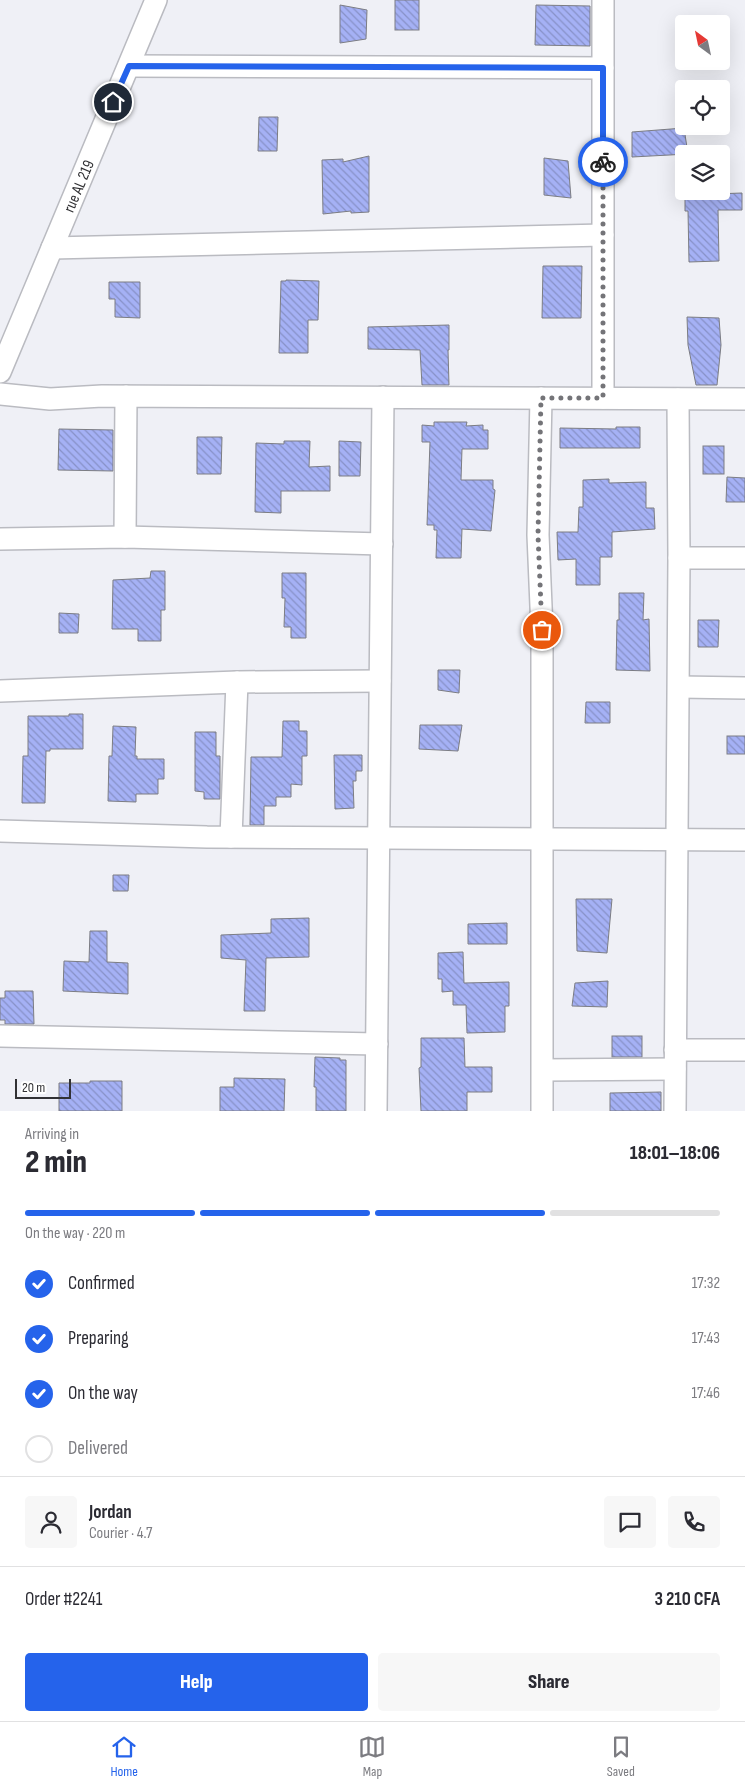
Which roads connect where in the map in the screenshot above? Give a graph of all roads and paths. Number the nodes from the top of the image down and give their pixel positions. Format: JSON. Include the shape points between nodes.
{"nodes":[{"id":1,"x":156,"y":0,"type":"edge"},
{"id":2,"x":603,"y":0,"type":"edge"},
{"id":3,"x":129,"y":66,"type":"junction"},
{"id":4,"x":603,"y":68,"type":"junction"},
{"id":5,"x":603,"y":235,"type":"junction"},
{"id":6,"x":52,"y":248,"type":"junction"},
{"id":7,"x":0,"y":372,"type":"edge"},
{"id":8,"x":0,"y":394,"type":"edge"},
{"id":9,"x":126,"y":396,"type":"junction"},
{"id":10,"x":383,"y":397,"type":"junction"},
{"id":11,"x":541,"y":398,"type":"junction"},
{"id":12,"x":603,"y":398,"type":"junction"},
{"id":13,"x":678,"y":399,"type":"junction"},
{"id":14,"x":745,"y":399,"type":"edge"},
{"id":15,"x":126,"y":537,"type":"junction"},
{"id":16,"x":0,"y":539,"type":"edge"},
{"id":17,"x":382,"y":544,"type":"junction"},
{"id":18,"x":679,"y":558,"type":"junction"},
{"id":19,"x":745,"y":558,"type":"edge"},
{"id":20,"x":380,"y":680,"type":"junction"},
{"id":21,"x":237,"y":682,"type":"junction"},
{"id":22,"x":678,"y":687,"type":"junction"},
{"id":23,"x":745,"y":688,"type":"edge"},
{"id":24,"x":0,"y":691,"type":"edge"},
{"id":25,"x":0,"y":831,"type":"edge"},
{"id":26,"x":231,"y":837,"type":"junction"},
{"id":27,"x":378,"y":837,"type":"junction"},
{"id":28,"x":543,"y":839,"type":"junction"},
{"id":29,"x":676,"y":840,"type":"junction"},
{"id":30,"x":745,"y":840,"type":"edge"},
{"id":31,"x":0,"y":1036,"type":"edge"},
{"id":32,"x":377,"y":1044,"type":"junction"},
{"id":33,"x":745,"y":1050,"type":"edge"},
{"id":34,"x":675,"y":1060,"type":"junction"},
{"id":35,"x":543,"y":1070,"type":"junction"},
{"id":36,"x":376,"y":1111,"type":"edge"},
{"id":37,"x":542,"y":1111,"type":"edge"},
{"id":38,"x":675,"y":1111,"type":"edge"}],
"edges":[{"from":1,"to":3,"type":"street","name":"rue AL 219"},
{"from":2,"to":4,"type":"street"},
{"from":3,"to":4,"type":"street"},
{"from":3,"to":6,"type":"street","name":"rue AL 219"},
{"from":4,"to":5,"type":"street"},
{"from":5,"to":6,"type":"street"},
{"from":5,"to":12,"type":"street"},
{"from":6,"to":7,"type":"street","name":"rue AL 219"},
{"from":8,"to":9,"type":"street","via":[[50,399]]},
{"from":9,"to":10,"type":"street"},
{"from":9,"to":15,"type":"street"},
{"from":10,"to":11,"type":"street"},
{"from":10,"to":17,"type":"street"},
{"from":11,"to":12,"type":"street"},
{"from":11,"to":28,"type":"street","via":[[538,535]]},
{"from":12,"to":13,"type":"street"},
{"from":13,"to":14,"type":"street"},
{"from":13,"to":18,"type":"street"},
{"from":15,"to":16,"type":"street"},
{"from":15,"to":17,"type":"street"},
{"from":17,"to":20,"type":"street"},
{"from":18,"to":19,"type":"street"},
{"from":18,"to":22,"type":"street"},
{"from":20,"to":21,"type":"street"},
{"from":20,"to":27,"type":"street"},
{"from":21,"to":24,"type":"street"},
{"from":21,"to":26,"type":"street"},
{"from":22,"to":23,"type":"street"},
{"from":22,"to":29,"type":"street"},
{"from":25,"to":26,"type":"street"},
{"from":26,"to":27,"type":"street"},
{"from":27,"to":28,"type":"street"},
{"from":27,"to":32,"type":"street"},
{"from":28,"to":29,"type":"street"},
{"from":28,"to":35,"type":"street"},
{"from":29,"to":30,"type":"street"},
{"from":29,"to":34,"type":"street"},
{"from":31,"to":32,"type":"street"},
{"from":32,"to":36,"type":"street"},
{"from":33,"to":34,"type":"street"},
{"from":34,"to":35,"type":"street"},
{"from":34,"to":38,"type":"street"},
{"from":35,"to":37,"type":"street"}]}
